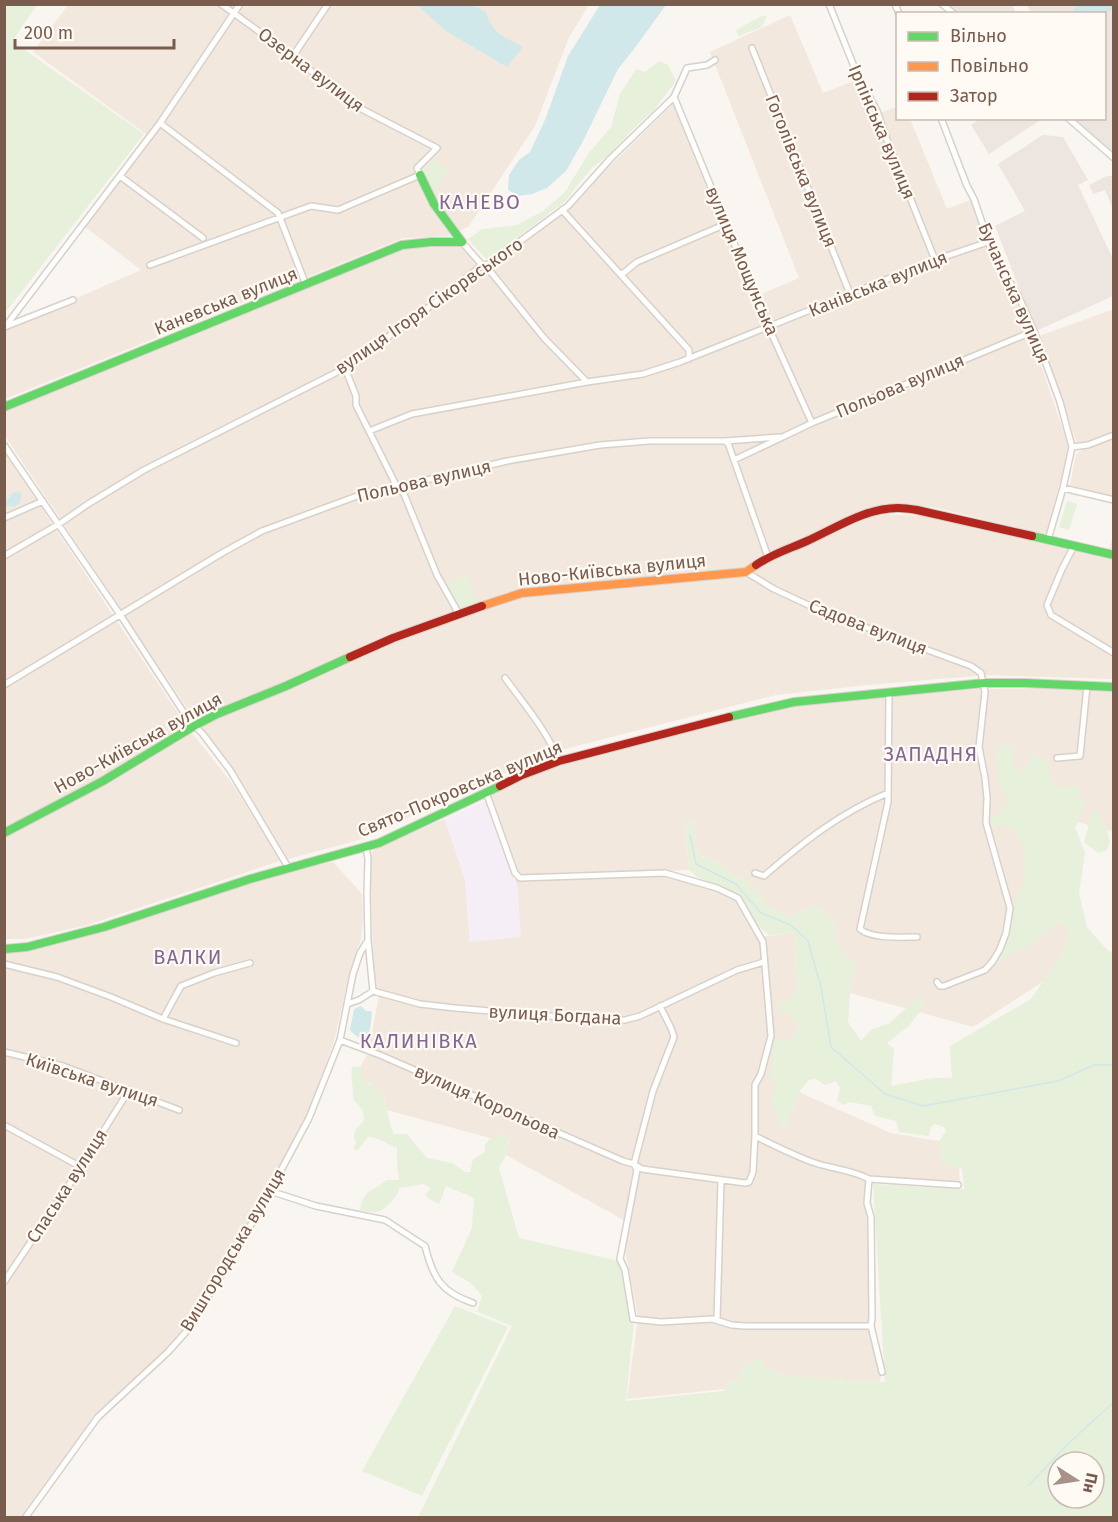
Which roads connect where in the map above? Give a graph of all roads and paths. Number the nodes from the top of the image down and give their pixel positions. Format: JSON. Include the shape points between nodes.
{"nodes":[{"id":1,"x":221,"y":4,"type":"edge"},
{"id":2,"x":240,"y":4,"type":"edge"},
{"id":3,"x":328,"y":4,"type":"edge"},
{"id":4,"x":829,"y":4,"type":"edge"},
{"id":5,"x":234,"y":13,"type":"junction"},
{"id":6,"x":752,"y":48,"type":"dead end"},
{"id":7,"x":293,"y":56,"type":"junction"},
{"id":8,"x":716,"y":60,"type":"dead end"},
{"id":9,"x":674,"y":97,"type":"junction"},
{"id":10,"x":942,"y":120,"type":"edge"},
{"id":11,"x":1070,"y":120,"type":"edge"},
{"id":12,"x":160,"y":123,"type":"junction"},
{"id":13,"x":1113,"y":158,"type":"edge"},
{"id":14,"x":420,"y":175,"type":"junction"},
{"id":15,"x":120,"y":176,"type":"junction"},
{"id":16,"x":562,"y":210,"type":"junction"},
{"id":17,"x":280,"y":217,"type":"junction"},
{"id":18,"x":726,"y":224,"type":"junction"},
{"id":19,"x":202,"y":238,"type":"dead end"},
{"id":20,"x":462,"y":242,"type":"junction"},
{"id":21,"x":988,"y":242,"type":"junction"},
{"id":22,"x":935,"y":260,"type":"junction"},
{"id":23,"x":150,"y":265,"type":"dead end"},
{"id":24,"x":482,"y":265,"type":"junction"},
{"id":25,"x":621,"y":275,"type":"junction"},
{"id":26,"x":306,"y":285,"type":"junction"},
{"id":27,"x":850,"y":294,"type":"junction"},
{"id":28,"x":73,"y":300,"type":"dead end"},
{"id":29,"x":5,"y":327,"type":"edge"},
{"id":30,"x":769,"y":328,"type":"junction"},
{"id":31,"x":1034,"y":330,"type":"junction"},
{"id":32,"x":689,"y":359,"type":"junction"},
{"id":33,"x":345,"y":368,"type":"junction"},
{"id":34,"x":587,"y":382,"type":"junction"},
{"id":35,"x":4,"y":407,"type":"edge"},
{"id":36,"x":812,"y":423,"type":"junction"},
{"id":37,"x":369,"y":430,"type":"junction"},
{"id":38,"x":1113,"y":435,"type":"edge"},
{"id":39,"x":784,"y":437,"type":"junction"},
{"id":40,"x":724,"y":441,"type":"junction"},
{"id":41,"x":4,"y":445,"type":"edge"},
{"id":42,"x":1072,"y":447,"type":"junction"},
{"id":43,"x":734,"y":460,"type":"junction"},
{"id":44,"x":397,"y":487,"type":"junction"},
{"id":45,"x":1063,"y":488,"type":"junction"},
{"id":46,"x":1113,"y":500,"type":"edge"},
{"id":47,"x":43,"y":501,"type":"junction"},
{"id":48,"x":753,"y":516,"type":"junction"},
{"id":49,"x":4,"y":518,"type":"edge"},
{"id":50,"x":745,"y":518,"type":"dead end"},
{"id":51,"x":58,"y":524,"type":"junction"},
{"id":52,"x":1048,"y":540,"type":"junction"},
{"id":53,"x":1074,"y":546,"type":"junction"},
{"id":54,"x":1113,"y":555,"type":"edge"},
{"id":55,"x":4,"y":556,"type":"edge"},
{"id":56,"x":768,"y":557,"type":"junction"},
{"id":57,"x":746,"y":572,"type":"junction"},
{"id":58,"x":459,"y":614,"type":"junction"},
{"id":59,"x":121,"y":616,"type":"junction"},
{"id":60,"x":1113,"y":654,"type":"edge"},
{"id":61,"x":505,"y":678,"type":"dead end"},
{"id":62,"x":984,"y":683,"type":"junction"},
{"id":63,"x":4,"y":685,"type":"edge"},
{"id":64,"x":1087,"y":686,"type":"junction"},
{"id":65,"x":1113,"y":687,"type":"edge"},
{"id":66,"x":889,"y":692,"type":"junction"},
{"id":67,"x":194,"y":726,"type":"junction"},
{"id":68,"x":1057,"y":758,"type":"dead end"},
{"id":69,"x":559,"y":761,"type":"junction"},
{"id":70,"x":486,"y":792,"type":"junction"},
{"id":71,"x":888,"y":794,"type":"junction"},
{"id":72,"x":4,"y":833,"type":"edge"},
{"id":73,"x":366,"y":847,"type":"junction"},
{"id":74,"x":288,"y":867,"type":"junction"},
{"id":75,"x":755,"y":873,"type":"dead end"},
{"id":76,"x":917,"y":938,"type":"dead end"},
{"id":77,"x":368,"y":940,"type":"junction"},
{"id":78,"x":4,"y":949,"type":"edge"},
{"id":79,"x":764,"y":962,"type":"junction"},
{"id":80,"x":250,"y":963,"type":"dead end"},
{"id":81,"x":4,"y":964,"type":"edge"},
{"id":82,"x":937,"y":982,"type":"dead end"},
{"id":83,"x":373,"y":991,"type":"junction"},
{"id":84,"x":347,"y":1004,"type":"junction"},
{"id":85,"x":660,"y":1006,"type":"junction"},
{"id":86,"x":163,"y":1019,"type":"junction"},
{"id":87,"x":340,"y":1040,"type":"junction"},
{"id":88,"x":236,"y":1043,"type":"dead end"},
{"id":89,"x":4,"y":1052,"type":"edge"},
{"id":90,"x":129,"y":1090,"type":"junction"},
{"id":91,"x":179,"y":1110,"type":"dead end"},
{"id":92,"x":4,"y":1125,"type":"edge"},
{"id":93,"x":755,"y":1136,"type":"junction"},
{"id":94,"x":634,"y":1164,"type":"junction"},
{"id":95,"x":81,"y":1167,"type":"junction"},
{"id":96,"x":869,"y":1179,"type":"junction"},
{"id":97,"x":721,"y":1180,"type":"junction"},
{"id":98,"x":958,"y":1185,"type":"dead end"},
{"id":99,"x":270,"y":1191,"type":"junction"},
{"id":100,"x":4,"y":1282,"type":"edge"},
{"id":101,"x":472,"y":1303,"type":"dead end"},
{"id":102,"x":717,"y":1320,"type":"junction"},
{"id":103,"x":871,"y":1326,"type":"junction"},
{"id":104,"x":882,"y":1372,"type":"dead end"},
{"id":105,"x":26,"y":1518,"type":"edge"}],
"edges":[{"from":1,"to":5,"type":"street","name":"Озерна вулиця"},
{"from":2,"to":5,"type":"street"},
{"from":3,"to":7,"type":"street"},
{"from":4,"to":22,"type":"street","name":"Ірпінська вулиця","via":[[857,75],[877,111]]},
{"from":5,"to":7,"type":"street","name":"Озерна вулиця"},
{"from":5,"to":12,"type":"street"},
{"from":6,"to":27,"type":"street","name":"Гоголівська вулиця"},
{"from":7,"to":14,"type":"street","name":"Озерна вулиця","via":[[350,103],[437,148],[417,168]]},
{"from":8,"to":9,"type":"street","name":"вулиця Ігоря Сікорвського","via":[[687,68]]},
{"from":9,"to":16,"type":"street","name":"вулиця Ігоря Сікорвського"},
{"from":9,"to":18,"type":"street","name":"вулиця Мощунська"},
{"from":10,"to":21,"type":"street","name":"Бучанська вулиця","via":[[975,199]]},
{"from":11,"to":13,"type":"street"},
{"from":12,"to":15,"type":"street"},
{"from":12,"to":17,"type":"street"},
{"from":14,"to":17,"type":"street","via":[[338,210],[311,206]]},
{"from":14,"to":20,"type":"street","via":[[434,204]]},
{"from":15,"to":19,"type":"street"},
{"from":15,"to":29,"type":"street"},
{"from":16,"to":24,"type":"street","name":"вулиця Ігоря Сікорвського","via":[[489,264]]},
{"from":16,"to":25,"type":"street"},
{"from":17,"to":23,"type":"street"},
{"from":17,"to":26,"type":"street"},
{"from":18,"to":25,"type":"street","via":[[637,262]]},
{"from":18,"to":30,"type":"street","name":"вулиця Мощунська"},
{"from":20,"to":24,"type":"street"},
{"from":20,"to":26,"type":"street","name":"Каневська вулиця","via":[[402,245]]},
{"from":21,"to":22,"type":"street","name":"Канівська вулиця"},
{"from":21,"to":31,"type":"street","name":"Бучанська вулиця"},
{"from":22,"to":27,"type":"street","name":"Канівська вулиця"},
{"from":24,"to":33,"type":"street","name":"вулиця Ігоря Сікорвського"},
{"from":24,"to":34,"type":"street"},
{"from":25,"to":32,"type":"street","via":[[689,350]]},
{"from":26,"to":35,"type":"street","name":"Каневська вулиця"},
{"from":27,"to":30,"type":"street","name":"Канівська вулиця"},
{"from":28,"to":29,"type":"street"},
{"from":30,"to":32,"type":"street"},
{"from":30,"to":36,"type":"street","name":"вулиця Мощунська"},
{"from":31,"to":36,"type":"street","name":"Польова вулиця"},
{"from":31,"to":42,"type":"street","name":"Бучанська вулиця"},
{"from":32,"to":34,"type":"street","via":[[643,374]]},
{"from":33,"to":37,"type":"street","via":[[356,405]]},
{"from":33,"to":51,"type":"street","name":"вулиця Ігоря Сікорвського","via":[[144,470]]},
{"from":34,"to":37,"type":"street","via":[[412,414]]},
{"from":36,"to":39,"type":"street","name":"Польова вулиця"},
{"from":37,"to":44,"type":"street"},
{"from":38,"to":42,"type":"street"},
{"from":39,"to":40,"type":"street","name":"Польова вулиця"},
{"from":39,"to":43,"type":"street","name":"Польова вулиця"},
{"from":40,"to":43,"type":"street"},
{"from":40,"to":44,"type":"street","name":"Польова вулиця","via":[[600,445],[507,461]]},
{"from":41,"to":47,"type":"street"},
{"from":42,"to":45,"type":"street","name":"Бучанська вулиця"},
{"from":43,"to":48,"type":"street"},
{"from":44,"to":58,"type":"street","via":[[404,494],[437,575]]},
{"from":44,"to":59,"type":"street","name":"Польова вулиця","via":[[368,492],[262,531]]},
{"from":45,"to":46,"type":"street"},
{"from":45,"to":52,"type":"street","name":"Бучанська вулиця"},
{"from":47,"to":49,"type":"street"},
{"from":47,"to":51,"type":"street"},
{"from":48,"to":50,"type":"street"},
{"from":48,"to":56,"type":"street"},
{"from":51,"to":55,"type":"street","name":"вулиця Ігоря Сікорвського"},
{"from":51,"to":59,"type":"street"},
{"from":52,"to":53,"type":"street","name":"Ново-Київська вулиця"},
{"from":52,"to":56,"type":"street","name":"Ново-Київська вулиця","via":[[898,508],[863,514]]},
{"from":53,"to":54,"type":"street","name":"Ново-Київська вулиця"},
{"from":53,"to":60,"type":"street","via":[[1047,605],[1051,615]]},
{"from":56,"to":57,"type":"street","name":"Ново-Київська вулиця"},
{"from":57,"to":58,"type":"street","name":"Ново-Київська вулиця","via":[[522,593]]},
{"from":57,"to":62,"type":"street","name":"Садова вулиця","via":[[819,610],[971,666],[981,673]]},
{"from":58,"to":67,"type":"street","name":"Ново-Київська вулиця","via":[[393,638]]},
{"from":59,"to":63,"type":"street","name":"Польова вулиця"},
{"from":59,"to":67,"type":"street"},
{"from":61,"to":69,"type":"street"},
{"from":62,"to":64,"type":"street","name":"Свято-Покровська вулиця"},
{"from":62,"to":66,"type":"street","name":"Свято-Покровська вулиця"},
{"from":62,"to":82,"type":"street","via":[[979,747],[987,798],[986,823],[1010,908],[1000,949],[985,970],[944,986]]},
{"from":64,"to":65,"type":"street","name":"Свято-Покровська вулиця"},
{"from":64,"to":68,"type":"street","via":[[1080,756]]},
{"from":66,"to":69,"type":"street","name":"Свято-Покровська вулиця","via":[[765,708]]},
{"from":66,"to":71,"type":"street"},
{"from":67,"to":72,"type":"street","name":"Ново-Київська вулиця","via":[[103,781]]},
{"from":67,"to":74,"type":"street","via":[[230,770]]},
{"from":69,"to":70,"type":"street","name":"Свято-Покровська вулиця"},
{"from":70,"to":73,"type":"street","name":"Свято-Покровська вулиця"},
{"from":70,"to":79,"type":"street","via":[[520,878],[666,873],[717,888],[738,898],[763,942]]},
{"from":71,"to":75,"type":"street","via":[[824,827],[764,876]]},
{"from":71,"to":76,"type":"street","via":[[860,929],[870,934]]},
{"from":73,"to":74,"type":"street","name":"Свято-Покровська вулиця"},
{"from":73,"to":77,"type":"street","name":"Вишгородська вулиця"},
{"from":74,"to":78,"type":"street","name":"Свято-Покровська вулиця","via":[[104,927]]},
{"from":77,"to":83,"type":"street","name":"Вишгородська вулиця"},
{"from":77,"to":84,"type":"street","name":"Вишгородська вулиця","via":[[353,974]]},
{"from":79,"to":85,"type":"street","name":"вулиця Богдана","via":[[737,970]]},
{"from":79,"to":93,"type":"street","via":[[771,1036],[755,1085]]},
{"from":80,"to":86,"type":"street","via":[[181,986]]},
{"from":81,"to":86,"type":"street","via":[[57,977]]},
{"from":83,"to":84,"type":"street"},
{"from":83,"to":85,"type":"street","name":"вулиця Богдана","via":[[420,1004],[596,1020],[625,1020]]},
{"from":84,"to":87,"type":"street","name":"Вишгородська вулиця"},
{"from":85,"to":94,"type":"street","via":[[674,1037],[653,1091]]},
{"from":86,"to":88,"type":"street"},
{"from":87,"to":94,"type":"street","name":"вулиця Корольова"},
{"from":87,"to":99,"type":"street","name":"Вишгородська вулиця","via":[[309,1118]]},
{"from":89,"to":90,"type":"street","name":"Київська вулиця","via":[[63,1066]]},
{"from":90,"to":91,"type":"street","name":"Київська вулиця"},
{"from":90,"to":95,"type":"street","name":"Спаська вулиця"},
{"from":92,"to":95,"type":"street"},
{"from":93,"to":96,"type":"street","via":[[816,1164]]},
{"from":93,"to":97,"type":"street","name":"вулиця Корольова","via":[[749,1182]]},
{"from":94,"to":97,"type":"street","name":"вулиця Корольова","via":[[642,1169]]},
{"from":94,"to":102,"type":"street","via":[[637,1170],[621,1259],[633,1319]]},
{"from":95,"to":100,"type":"street","name":"Спаська вулиця"},
{"from":96,"to":98,"type":"street"},
{"from":96,"to":103,"type":"street"},
{"from":97,"to":102,"type":"street"},
{"from":99,"to":101,"type":"street","via":[[316,1206],[385,1220],[425,1246],[441,1285]]},
{"from":99,"to":105,"type":"street","name":"Вишгородська вулиця","via":[[185,1333],[98,1417]]},
{"from":102,"to":103,"type":"street","via":[[746,1326]]},
{"from":103,"to":104,"type":"street"}]}
